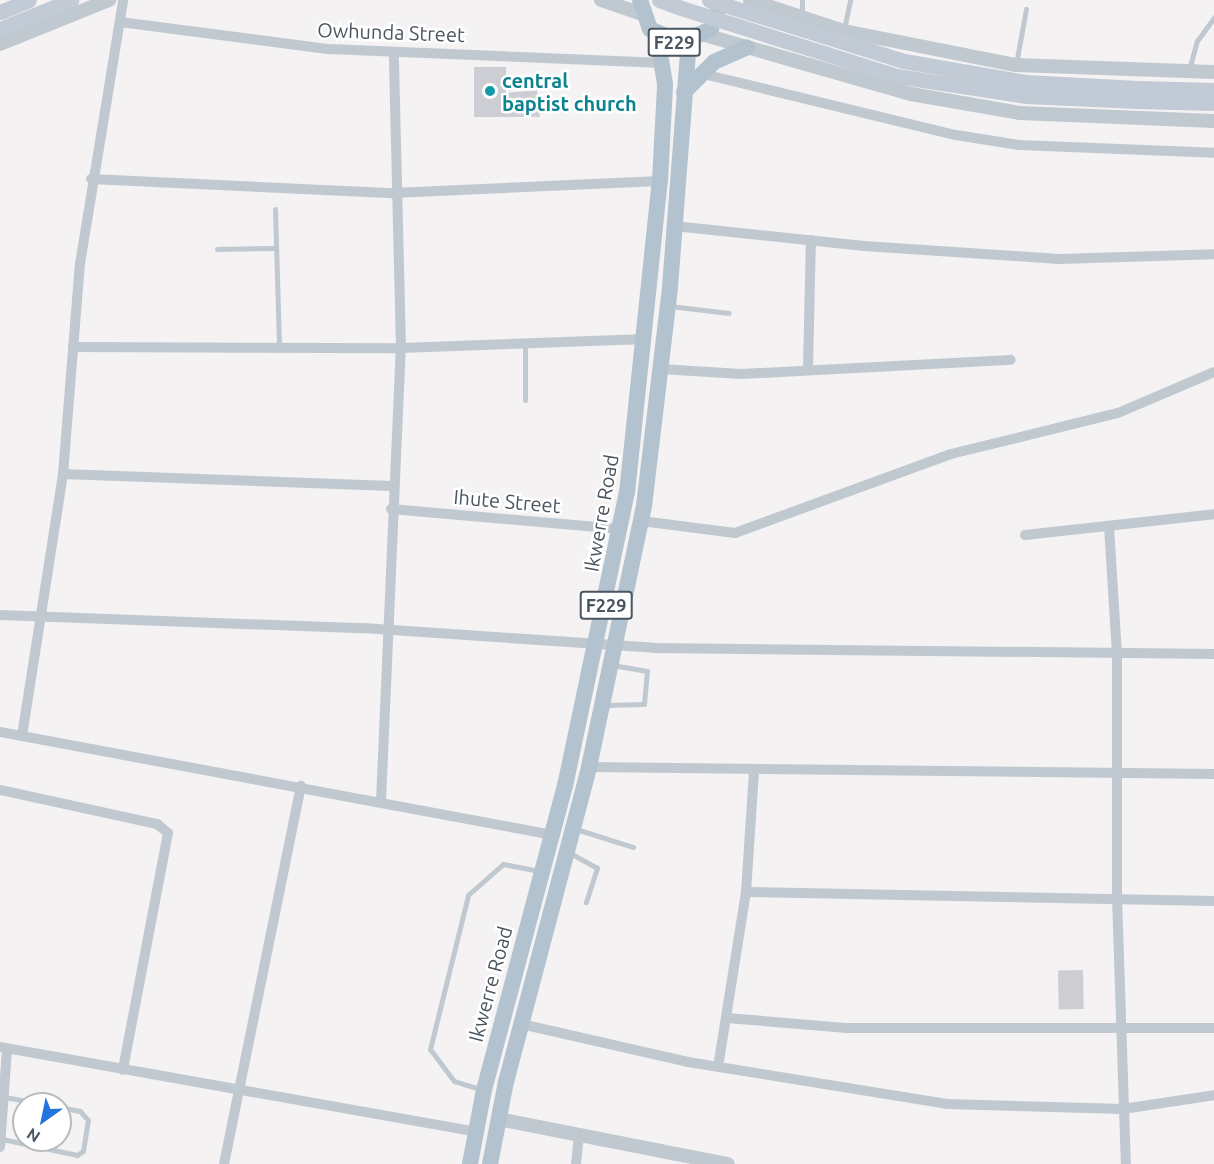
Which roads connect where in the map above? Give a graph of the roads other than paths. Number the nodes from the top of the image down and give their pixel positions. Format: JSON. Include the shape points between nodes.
{"nodes":[{"id":1,"x":71,"y":0,"type":"edge"},
{"id":2,"x":109,"y":0,"type":"edge"},
{"id":3,"x":123,"y":0,"type":"edge"},
{"id":4,"x":601,"y":0,"type":"edge"},
{"id":5,"x":659,"y":0,"type":"edge"},
{"id":6,"x":709,"y":0,"type":"edge"},
{"id":7,"x":722,"y":0,"type":"edge"},
{"id":8,"x":750,"y":0,"type":"edge"},
{"id":9,"x":802,"y":0,"type":"edge"},
{"id":10,"x":850,"y":0,"type":"edge"},
{"id":11,"x":26,"y":1,"type":"edge"},
{"id":12,"x":641,"y":7,"type":"edge"},
{"id":13,"x":1026,"y":9,"type":"dead end"},
{"id":14,"x":0,"y":12,"type":"edge"},
{"id":15,"x":1214,"y":18,"type":"edge"},
{"id":16,"x":806,"y":20,"type":"junction"},
{"id":17,"x":120,"y":22,"type":"junction"},
{"id":18,"x":0,"y":29,"type":"edge"},
{"id":19,"x":844,"y":31,"type":"junction"},
{"id":20,"x":657,"y":35,"type":"junction"},
{"id":21,"x":697,"y":38,"type":"junction"},
{"id":22,"x":0,"y":44,"type":"edge"},
{"id":23,"x":747,"y":47,"type":"junction"},
{"id":24,"x":394,"y":53,"type":"junction"},
{"id":25,"x":794,"y":62,"type":"junction"},
{"id":26,"x":663,"y":63,"type":"junction"},
{"id":27,"x":1016,"y":66,"type":"junction"},
{"id":28,"x":1189,"y":72,"type":"junction"},
{"id":29,"x":1214,"y":72,"type":"edge"},
{"id":30,"x":699,"y":73,"type":"junction"},
{"id":31,"x":1214,"y":90,"type":"edge"},
{"id":32,"x":684,"y":92,"type":"junction"},
{"id":33,"x":1137,"y":95,"type":"junction"},
{"id":34,"x":1214,"y":103,"type":"edge"},
{"id":35,"x":1214,"y":121,"type":"edge"},
{"id":36,"x":1214,"y":153,"type":"edge"},
{"id":37,"x":92,"y":179,"type":"junction"},
{"id":38,"x":660,"y":181,"type":"junction"},
{"id":39,"x":393,"y":193,"type":"junction"},
{"id":40,"x":275,"y":209,"type":"dead end"},
{"id":41,"x":674,"y":226,"type":"junction"},
{"id":42,"x":811,"y":240,"type":"junction"},
{"id":43,"x":276,"y":248,"type":"junction"},
{"id":44,"x":217,"y":249,"type":"dead end"},
{"id":45,"x":1214,"y":254,"type":"edge"},
{"id":46,"x":668,"y":306,"type":"junction"},
{"id":47,"x":729,"y":313,"type":"dead end"},
{"id":48,"x":646,"y":339,"type":"junction"},
{"id":49,"x":525,"y":345,"type":"junction"},
{"id":50,"x":73,"y":348,"type":"junction"},
{"id":51,"x":401,"y":348,"type":"junction"},
{"id":52,"x":279,"y":349,"type":"junction"},
{"id":53,"x":1011,"y":360,"type":"dead end"},
{"id":54,"x":808,"y":368,"type":"junction"},
{"id":55,"x":662,"y":369,"type":"junction"},
{"id":56,"x":1214,"y":372,"type":"edge"},
{"id":57,"x":525,"y":400,"type":"dead end"},
{"id":58,"x":63,"y":474,"type":"junction"},
{"id":59,"x":392,"y":486,"type":"junction"},
{"id":60,"x":391,"y":509,"type":"junction"},
{"id":61,"x":1214,"y":514,"type":"edge"},
{"id":62,"x":641,"y":521,"type":"junction"},
{"id":63,"x":1109,"y":527,"type":"junction"},
{"id":64,"x":620,"y":529,"type":"junction"},
{"id":65,"x":1025,"y":535,"type":"dead end"},
{"id":66,"x":0,"y":615,"type":"edge"},
{"id":67,"x":39,"y":617,"type":"junction"},
{"id":68,"x":387,"y":630,"type":"junction"},
{"id":69,"x":598,"y":642,"type":"junction"},
{"id":70,"x":617,"y":643,"type":"junction"},
{"id":71,"x":1117,"y":654,"type":"junction"},
{"id":72,"x":1214,"y":654,"type":"edge"},
{"id":73,"x":612,"y":665,"type":"junction"},
{"id":74,"x":603,"y":705,"type":"junction"},
{"id":75,"x":0,"y":732,"type":"edge"},
{"id":76,"x":22,"y":736,"type":"junction"},
{"id":77,"x":589,"y":767,"type":"junction"},
{"id":78,"x":754,"y":771,"type":"junction"},
{"id":79,"x":1118,"y":772,"type":"junction"},
{"id":80,"x":1214,"y":774,"type":"edge"},
{"id":81,"x":301,"y":786,"type":"junction"},
{"id":82,"x":0,"y":790,"type":"edge"},
{"id":83,"x":381,"y":801,"type":"junction"},
{"id":84,"x":574,"y":829,"type":"junction"},
{"id":85,"x":553,"y":834,"type":"junction"},
{"id":86,"x":633,"y":847,"type":"dead end"},
{"id":87,"x":569,"y":852,"type":"junction"},
{"id":88,"x":543,"y":872,"type":"junction"},
{"id":89,"x":746,"y":892,"type":"junction"},
{"id":90,"x":1117,"y":897,"type":"junction"},
{"id":91,"x":1214,"y":901,"type":"edge"},
{"id":92,"x":586,"y":902,"type":"dead end"},
{"id":93,"x":727,"y":1018,"type":"junction"},
{"id":94,"x":521,"y":1024,"type":"junction"},
{"id":95,"x":1120,"y":1027,"type":"junction"},
{"id":96,"x":1214,"y":1028,"type":"edge"},
{"id":97,"x":3,"y":1048,"type":"edge"},
{"id":98,"x":718,"y":1067,"type":"junction"},
{"id":99,"x":123,"y":1070,"type":"junction"},
{"id":100,"x":484,"y":1090,"type":"junction"},
{"id":101,"x":238,"y":1091,"type":"junction"},
{"id":102,"x":1214,"y":1095,"type":"edge"},
{"id":103,"x":4,"y":1097,"type":"junction"},
{"id":104,"x":12,"y":1098,"type":"edge"},
{"id":105,"x":72,"y":1109,"type":"edge"},
{"id":106,"x":1122,"y":1109,"type":"junction"},
{"id":107,"x":498,"y":1119,"type":"junction"},
{"id":108,"x":475,"y":1132,"type":"junction"},
{"id":109,"x":579,"y":1134,"type":"junction"},
{"id":110,"x":1,"y":1143,"type":"edge"},
{"id":111,"x":58,"y":1152,"type":"edge"},
{"id":112,"x":224,"y":1164,"type":"edge"},
{"id":113,"x":470,"y":1164,"type":"edge"},
{"id":114,"x":490,"y":1164,"type":"edge"},
{"id":115,"x":576,"y":1164,"type":"edge"},
{"id":116,"x":728,"y":1164,"type":"edge"},
{"id":117,"x":1126,"y":1164,"type":"edge"}],
"edges":[{"from":1,"to":18,"type":"main road"},
{"from":2,"to":22,"type":"street"},
{"from":3,"to":17,"type":"street"},
{"from":4,"to":12,"type":"street"},
{"from":5,"to":33,"type":"main road","bridge":true,"via":[[897,76],[1026,96]]},
{"from":6,"to":33,"type":"main road","bridge":true,"via":[[904,61],[1025,82]]},
{"from":7,"to":21,"type":"main road","number":"F229","via":[[716,22]]},
{"from":8,"to":16,"type":"street"},
{"from":9,"to":16,"type":"lane"},
{"from":10,"to":19,"type":"lane"},
{"from":11,"to":14,"type":"main road"},
{"from":12,"to":20,"type":"main road","number":"F229"},
{"from":13,"to":27,"type":"lane"},
{"from":15,"to":28,"type":"lane","via":[[1197,41]]},
{"from":16,"to":19,"type":"street"},
{"from":16,"to":25,"type":"street","via":[[787,37],[787,54]]},
{"from":17,"to":24,"type":"street","name":"Owhunda Street","via":[[260,44]]},
{"from":17,"to":37,"type":"street"},
{"from":19,"to":27,"type":"street"},
{"from":20,"to":21,"type":"main road","number":"F229"},
{"from":20,"to":26,"type":"main road","name":"Ikwerre Road","number":"F229"},
{"from":21,"to":23,"type":"street"},
{"from":21,"to":32,"type":"main road","name":"Ikwerre Road","number":"F229"},
{"from":23,"to":25,"type":"street"},
{"from":23,"to":30,"type":"main road"},
{"from":24,"to":26,"type":"street","name":"Owhunda Street"},
{"from":24,"to":39,"type":"street"},
{"from":25,"to":35,"type":"street","via":[[911,94],[1020,112]]},
{"from":26,"to":38,"type":"main road","name":"Ikwerre Road","number":"F229"},
{"from":27,"to":28,"type":"street"},
{"from":28,"to":29,"type":"street"},
{"from":30,"to":32,"type":"main road"},
{"from":30,"to":36,"type":"street","via":[[956,135],[1019,145]]},
{"from":31,"to":33,"type":"main road"},
{"from":32,"to":41,"type":"main road","name":"Ikwerre Road","number":"F229"},
{"from":33,"to":34,"type":"main road"},
{"from":37,"to":39,"type":"street"},
{"from":37,"to":50,"type":"street"},
{"from":38,"to":39,"type":"street"},
{"from":38,"to":48,"type":"main road","name":"Ikwerre Road","number":"F229"},
{"from":39,"to":51,"type":"street"},
{"from":40,"to":43,"type":"lane"},
{"from":41,"to":42,"type":"street"},
{"from":41,"to":46,"type":"main road","name":"Ikwerre Road","number":"F229"},
{"from":42,"to":45,"type":"street","via":[[1059,259]]},
{"from":42,"to":54,"type":"street"},
{"from":43,"to":44,"type":"lane"},
{"from":43,"to":52,"type":"lane"},
{"from":46,"to":47,"type":"lane"},
{"from":46,"to":55,"type":"main road","name":"Ikwerre Road","number":"F229"},
{"from":48,"to":49,"type":"street"},
{"from":48,"to":64,"type":"main road","name":"Ikwerre Road","number":"F229"},
{"from":49,"to":51,"type":"street"},
{"from":49,"to":57,"type":"lane"},
{"from":50,"to":52,"type":"street"},
{"from":50,"to":58,"type":"street"},
{"from":51,"to":52,"type":"street"},
{"from":51,"to":59,"type":"street"},
{"from":53,"to":54,"type":"street"},
{"from":54,"to":55,"type":"street","via":[[741,374]]},
{"from":55,"to":62,"type":"main road","name":"Ikwerre Road","number":"F229"},
{"from":56,"to":62,"type":"street","via":[[1118,413],[951,454],[735,533]]},
{"from":58,"to":59,"type":"street"},
{"from":58,"to":67,"type":"street"},
{"from":59,"to":60,"type":"street"},
{"from":60,"to":64,"type":"street","name":"Ihute Street"},
{"from":60,"to":68,"type":"street"},
{"from":61,"to":63,"type":"street"},
{"from":62,"to":70,"type":"main road","name":"Ikwerre Road","number":"F229"},
{"from":63,"to":65,"type":"street"},
{"from":63,"to":71,"type":"street"},
{"from":64,"to":69,"type":"main road","name":"Ikwerre Road","number":"F229"},
{"from":66,"to":67,"type":"street"},
{"from":67,"to":68,"type":"street"},
{"from":67,"to":76,"type":"street"},
{"from":68,"to":69,"type":"street"},
{"from":68,"to":83,"type":"street"},
{"from":69,"to":70,"type":"street"},
{"from":69,"to":85,"type":"main road","name":"Ikwerre Road","number":"F229"},
{"from":70,"to":71,"type":"street","via":[[666,649]]},
{"from":70,"to":73,"type":"main road","name":"Ikwerre Road","number":"F229"},
{"from":71,"to":72,"type":"street"},
{"from":71,"to":79,"type":"street"},
{"from":73,"to":74,"type":"main road","name":"Ikwerre Road","number":"F229"},
{"from":73,"to":74,"type":"lane","via":[[647,671],[644,704],[639,708]]},
{"from":74,"to":77,"type":"main road","name":"Ikwerre Road","number":"F229"},
{"from":75,"to":76,"type":"street"},
{"from":76,"to":81,"type":"street"},
{"from":77,"to":78,"type":"street"},
{"from":77,"to":84,"type":"main road","name":"Ikwerre Road","number":"F229"},
{"from":78,"to":79,"type":"street"},
{"from":78,"to":89,"type":"street"},
{"from":79,"to":80,"type":"street"},
{"from":79,"to":90,"type":"street"},
{"from":81,"to":83,"type":"street"},
{"from":81,"to":101,"type":"street"},
{"from":82,"to":99,"type":"street","via":[[157,824],[168,833]]},
{"from":83,"to":85,"type":"street"},
{"from":84,"to":86,"type":"lane"},
{"from":84,"to":87,"type":"main road","name":"Ikwerre Road","number":"F229"},
{"from":85,"to":88,"type":"main road","name":"Ikwerre Road","number":"F229"},
{"from":87,"to":92,"type":"lane","via":[[597,868]]},
{"from":87,"to":94,"type":"main road","name":"Ikwerre Road","number":"F229"},
{"from":88,"to":100,"type":"main road","name":"Ikwerre Road","number":"F229"},
{"from":88,"to":100,"type":"lane","via":[[503,864],[468,895],[430,1049],[454,1081]]},
{"from":89,"to":90,"type":"street"},
{"from":89,"to":93,"type":"street"},
{"from":90,"to":91,"type":"street"},
{"from":90,"to":95,"type":"street"},
{"from":93,"to":95,"type":"street","via":[[845,1028]]},
{"from":93,"to":98,"type":"street"},
{"from":94,"to":98,"type":"street"},
{"from":94,"to":107,"type":"main road","name":"Ikwerre Road","number":"F229"},
{"from":95,"to":96,"type":"street"},
{"from":95,"to":106,"type":"street"},
{"from":97,"to":99,"type":"street"},
{"from":97,"to":103,"type":"street"},
{"from":98,"to":106,"type":"street","via":[[947,1104]]},
{"from":99,"to":101,"type":"street"},
{"from":100,"to":108,"type":"main road","name":"Ikwerre Road","number":"F229"},
{"from":101,"to":108,"type":"street"},
{"from":101,"to":112,"type":"street"},
{"from":102,"to":106,"type":"street"},
{"from":103,"to":104,"type":"lane"},
{"from":103,"to":110,"type":"street"},
{"from":105,"to":111,"type":"lane","via":[[80,1110],[88,1120],[83,1151],[77,1155]]},
{"from":106,"to":117,"type":"street"},
{"from":107,"to":109,"type":"street"},
{"from":107,"to":114,"type":"main road","name":"Ikwerre Road","number":"F229"},
{"from":108,"to":113,"type":"main road","name":"Ikwerre Road","number":"F229"},
{"from":109,"to":115,"type":"street"},
{"from":109,"to":116,"type":"street"}]}
